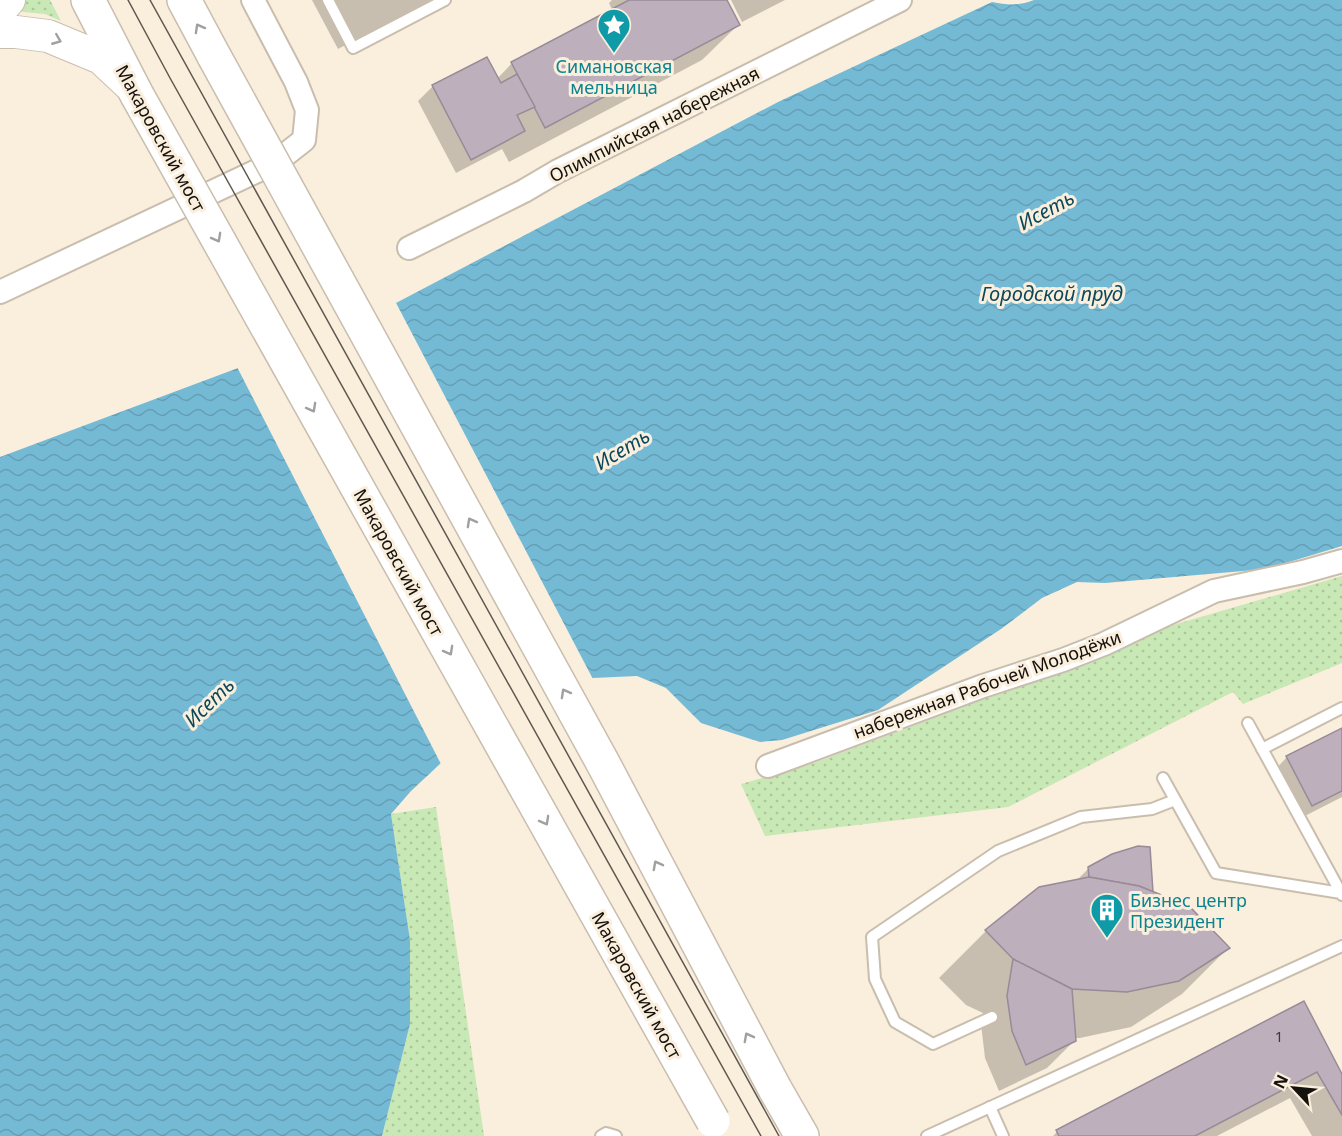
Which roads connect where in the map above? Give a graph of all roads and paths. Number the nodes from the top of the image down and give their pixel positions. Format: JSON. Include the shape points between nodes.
{"nodes":[{"id":1,"x":9,"y":0,"type":"edge"},
{"id":2,"x":88,"y":0,"type":"edge"},
{"id":3,"x":183,"y":0,"type":"edge"},
{"id":4,"x":253,"y":0,"type":"edge"},
{"id":5,"x":328,"y":0,"type":"edge"},
{"id":6,"x":445,"y":0,"type":"edge"},
{"id":7,"x":900,"y":0,"type":"edge"},
{"id":8,"x":0,"y":10,"type":"edge"},
{"id":9,"x":0,"y":32,"type":"edge"},
{"id":10,"x":135,"y":91,"type":"junction"},
{"id":11,"x":409,"y":248,"type":"dead end"},
{"id":12,"x":0,"y":292,"type":"edge"},
{"id":13,"x":1342,"y":561,"type":"edge"},
{"id":14,"x":1342,"y":708,"type":"edge"},
{"id":15,"x":1248,"y":723,"type":"dead end"},
{"id":16,"x":1262,"y":749,"type":"junction"},
{"id":17,"x":768,"y":766,"type":"dead end"},
{"id":18,"x":1163,"y":778,"type":"dead end"},
{"id":19,"x":1175,"y":800,"type":"junction"},
{"id":20,"x":1342,"y":894,"type":"edge"},
{"id":21,"x":1342,"y":946,"type":"edge"},
{"id":22,"x":992,"y":1017,"type":"dead end"},
{"id":23,"x":990,"y":1107,"type":"junction"},
{"id":24,"x":718,"y":1129,"type":"edge"},
{"id":25,"x":601,"y":1136,"type":"edge"},
{"id":26,"x":616,"y":1136,"type":"edge"},
{"id":27,"x":802,"y":1136,"type":"edge"},
{"id":28,"x":927,"y":1136,"type":"edge"},
{"id":29,"x":1003,"y":1136,"type":"edge"}],
"edges":[{"from":1,"to":8,"type":"street"},
{"from":2,"to":10,"type":"main road","name":"Макаровский мост"},
{"from":27,"to":3,"type":"main road","one_way":true,"bridge":true,"via":[[604,765]]},
{"from":4,"to":12,"type":"street","via":[[307,110],[304,140],[276,162]]},
{"from":5,"to":6,"type":"lane","via":[[353,48]]},
{"from":7,"to":11,"type":"street","name":"Олимпийская набережная"},
{"from":9,"to":10,"type":"street","one_way":true,"via":[[48,36],[101,58]]},
{"from":10,"to":24,"type":"main road","name":"Макаровский мост","one_way":true,"bridge":true},
{"from":13,"to":17,"type":"street","name":"набережная Рабочей Молодёжи","via":[[1214,591],[1094,648],[927,705]]},
{"from":14,"to":16,"type":"lane"},
{"from":15,"to":16,"type":"lane"},
{"from":16,"to":20,"type":"lane"},
{"from":18,"to":19,"type":"lane"},
{"from":19,"to":20,"type":"lane","via":[[1216,873]]},
{"from":19,"to":22,"type":"lane","via":[[1152,809],[1081,817],[998,851],[872,937],[875,979],[895,1022],[933,1044]]},
{"from":21,"to":23,"type":"lane"},
{"from":23,"to":28,"type":"lane"},
{"from":23,"to":29,"type":"lane"},
{"from":25,"to":26,"type":"lane"}]}
